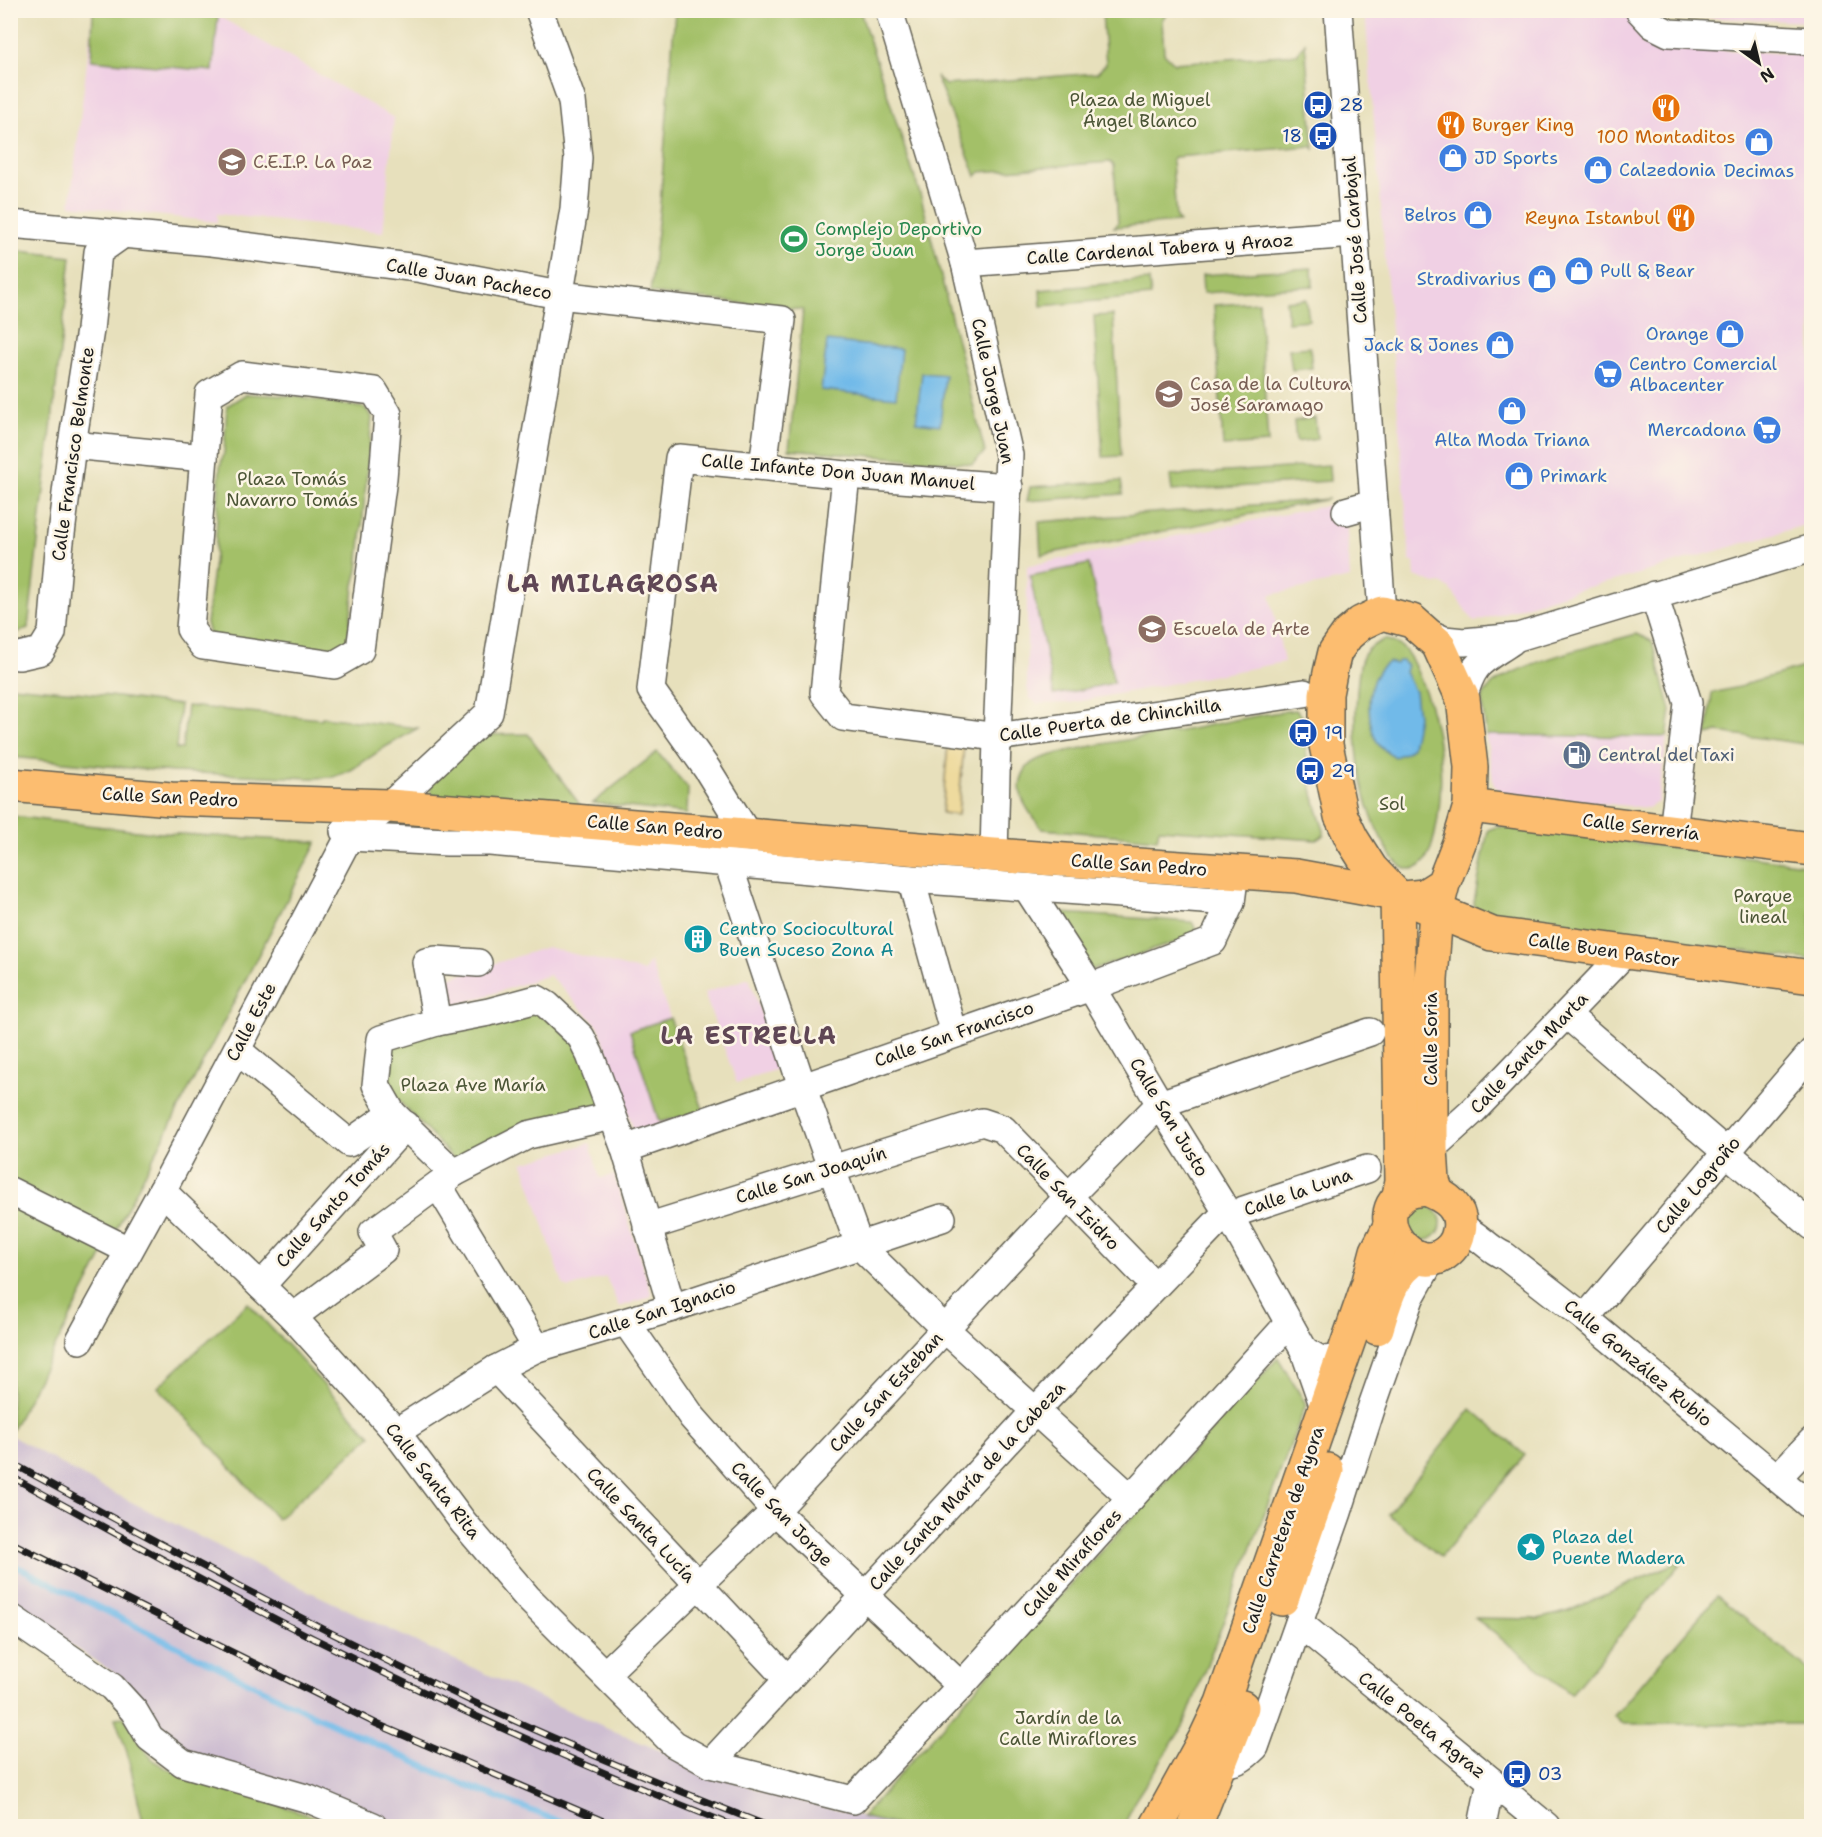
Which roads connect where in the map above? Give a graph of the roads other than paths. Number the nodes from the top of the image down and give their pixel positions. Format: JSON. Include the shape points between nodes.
{"nodes":[{"id":1,"x":539,"y":10,"type":"edge"},
{"id":2,"x":889,"y":10,"type":"edge"},
{"id":3,"x":1338,"y":10,"type":"edge"},
{"id":4,"x":1639,"y":10,"type":"edge"},
{"id":5,"x":1812,"y":41,"type":"edge"},
{"id":6,"x":10,"y":224,"type":"edge"},
{"id":7,"x":1354,"y":234,"type":"junction"},
{"id":8,"x":122,"y":235,"type":"junction"},
{"id":9,"x":965,"y":263,"type":"junction"},
{"id":10,"x":559,"y":295,"type":"junction"},
{"id":11,"x":72,"y":445,"type":"junction"},
{"id":12,"x":204,"y":458,"type":"junction"},
{"id":13,"x":763,"y":466,"type":"junction"},
{"id":14,"x":846,"y":475,"type":"junction"},
{"id":15,"x":1009,"y":487,"type":"junction"},
{"id":16,"x":1374,"y":503,"type":"junction"},
{"id":17,"x":1346,"y":511,"type":"dead end"},
{"id":18,"x":1812,"y":548,"type":"edge"},
{"id":19,"x":1654,"y":595,"type":"junction"},
{"id":20,"x":1382,"y":613,"type":"junction"},
{"id":21,"x":1424,"y":631,"type":"junction"},
{"id":22,"x":1518,"y":637,"type":"junction"},
{"id":23,"x":10,"y":655,"type":"edge"},
{"id":24,"x":1463,"y":699,"type":"junction"},
{"id":25,"x":1315,"y":700,"type":"junction"},
{"id":26,"x":997,"y":737,"type":"junction"},
{"id":27,"x":10,"y":785,"type":"edge"},
{"id":28,"x":323,"y":804,"type":"junction"},
{"id":29,"x":389,"y":806,"type":"junction"},
{"id":30,"x":1470,"y":806,"type":"junction"},
{"id":31,"x":1673,"y":832,"type":"junction"},
{"id":32,"x":748,"y":835,"type":"junction"},
{"id":33,"x":348,"y":837,"type":"junction"},
{"id":34,"x":1352,"y":839,"type":"junction"},
{"id":35,"x":1812,"y":849,"type":"edge"},
{"id":36,"x":994,"y":855,"type":"junction"},
{"id":37,"x":728,"y":863,"type":"junction"},
{"id":38,"x":1298,"y":876,"type":"junction"},
{"id":39,"x":911,"y":879,"type":"junction"},
{"id":40,"x":1233,"y":887,"type":"junction"},
{"id":41,"x":1027,"y":888,"type":"junction"},
{"id":42,"x":1399,"y":896,"type":"junction"},
{"id":43,"x":1439,"y":898,"type":"junction"},
{"id":44,"x":1625,"y":953,"type":"junction"},
{"id":45,"x":478,"y":963,"type":"dead end"},
{"id":46,"x":1812,"y":977,"type":"edge"},
{"id":47,"x":1091,"y":987,"type":"junction"},
{"id":48,"x":1567,"y":1015,"type":"junction"},
{"id":49,"x":438,"y":1022,"type":"junction"},
{"id":50,"x":1370,"y":1032,"type":"dead end"},
{"id":51,"x":954,"y":1034,"type":"junction"},
{"id":52,"x":237,"y":1050,"type":"junction"},
{"id":53,"x":1812,"y":1052,"type":"edge"},
{"id":54,"x":1803,"y":1080,"type":"edge"},
{"id":55,"x":802,"y":1086,"type":"junction"},
{"id":56,"x":1160,"y":1104,"type":"junction"},
{"id":57,"x":612,"y":1116,"type":"junction"},
{"id":58,"x":399,"y":1119,"type":"junction"},
{"id":59,"x":975,"y":1124,"type":"joint"},
{"id":60,"x":625,"y":1149,"type":"junction"},
{"id":61,"x":1431,"y":1149,"type":"junction"},
{"id":62,"x":1726,"y":1152,"type":"junction"},
{"id":63,"x":1367,"y":1168,"type":"dead end"},
{"id":64,"x":831,"y":1170,"type":"junction"},
{"id":65,"x":446,"y":1179,"type":"junction"},
{"id":66,"x":10,"y":1191,"type":"edge"},
{"id":67,"x":162,"y":1191,"type":"junction"},
{"id":68,"x":1437,"y":1193,"type":"junction"},
{"id":69,"x":1068,"y":1197,"type":"junction"},
{"id":70,"x":1394,"y":1213,"type":"junction"},
{"id":71,"x":1228,"y":1215,"type":"junction"},
{"id":72,"x":942,"y":1218,"type":"dead end"},
{"id":73,"x":1812,"y":1226,"type":"edge"},
{"id":74,"x":647,"y":1227,"type":"junction"},
{"id":75,"x":1460,"y":1227,"type":"junction"},
{"id":76,"x":859,"y":1245,"type":"junction"},
{"id":77,"x":128,"y":1250,"type":"junction"},
{"id":78,"x":1429,"y":1257,"type":"junction"},
{"id":79,"x":1154,"y":1285,"type":"junction"},
{"id":80,"x":261,"y":1286,"type":"junction"},
{"id":81,"x":672,"y":1308,"type":"junction"},
{"id":82,"x":293,"y":1317,"type":"junction"},
{"id":83,"x":1585,"y":1318,"type":"junction"},
{"id":84,"x":626,"y":1322,"type":"junction"},
{"id":85,"x":1289,"y":1323,"type":"junction"},
{"id":86,"x":945,"y":1329,"type":"junction"},
{"id":87,"x":80,"y":1340,"type":"dead end"},
{"id":88,"x":537,"y":1348,"type":"junction"},
{"id":89,"x":1304,"y":1350,"type":"junction"},
{"id":90,"x":1343,"y":1355,"type":"junction"},
{"id":91,"x":496,"y":1370,"type":"junction"},
{"id":92,"x":1036,"y":1410,"type":"junction"},
{"id":93,"x":1325,"y":1410,"type":"junction"},
{"id":94,"x":396,"y":1432,"type":"junction"},
{"id":95,"x":1812,"y":1441,"type":"edge"},
{"id":96,"x":1777,"y":1478,"type":"junction"},
{"id":97,"x":1131,"y":1498,"type":"junction"},
{"id":98,"x":1812,"y":1507,"type":"edge"},
{"id":99,"x":775,"y":1511,"type":"junction"},
{"id":100,"x":698,"y":1586,"type":"junction"},
{"id":101,"x":865,"y":1597,"type":"junction"},
{"id":102,"x":10,"y":1617,"type":"edge"},
{"id":103,"x":1299,"y":1623,"type":"junction"},
{"id":104,"x":605,"y":1674,"type":"junction"},
{"id":105,"x":788,"y":1680,"type":"junction"},
{"id":106,"x":961,"y":1686,"type":"junction"},
{"id":107,"x":1221,"y":1763,"type":"junction"},
{"id":108,"x":710,"y":1764,"type":"junction"},
{"id":109,"x":1491,"y":1781,"type":"junction"},
{"id":110,"x":853,"y":1800,"type":"joint"},
{"id":111,"x":373,"y":1827,"type":"edge"},
{"id":112,"x":1157,"y":1827,"type":"edge"},
{"id":113,"x":1195,"y":1827,"type":"edge"},
{"id":114,"x":1482,"y":1827,"type":"edge"},
{"id":115,"x":1546,"y":1827,"type":"edge"}],
"edges":[{"from":1,"to":10,"type":"street","name":"Calle Este","via":[[572,101],[578,158],[574,209]]},
{"from":2,"to":9,"type":"street","name":"Calle Jorge Juan"},
{"from":3,"to":7,"type":"street","name":"Calle José Carbajal"},
{"from":4,"to":5,"type":"street","via":[[1653,26],[1669,33]]},
{"from":6,"to":8,"type":"street","name":"Calle Juan Pacheco"},
{"from":7,"to":9,"type":"street","name":"Calle Cardenal Tabera y Araoz"},
{"from":7,"to":16,"type":"street","name":"Calle José Carbajal"},
{"from":8,"to":10,"type":"street","name":"Calle Juan Pacheco","via":[[212,242],[417,268]]},
{"from":8,"to":11,"type":"street","name":"Calle Francisco Belmonte","via":[[98,252]]},
{"from":9,"to":15,"type":"street","name":"Calle Jorge Juan","via":[[1009,454]]},
{"from":10,"to":13,"type":"street","name":"Calle Juan Pacheco","via":[[782,320]]},
{"from":10,"to":29,"type":"street","name":"Calle Este","via":[[489,713]]},
{"from":11,"to":12,"type":"street"},
{"from":11,"to":23,"type":"street","name":"Calle Francisco Belmonte","via":[[52,633],[41,651]]},
{"from":12,"to":12,"type":"street","via":[[190,629],[203,646],[334,665],[360,650],[388,414],[374,391],[242,375],[209,394]]},
{"from":13,"to":14,"type":"street","name":"Calle Infante Don Juan Manuel"},
{"from":13,"to":32,"type":"street","name":"Calle Infante Don Juan Manuel","via":[[679,458],[651,690]]},
{"from":14,"to":15,"type":"street","name":"Calle Infante Don Juan Manuel"},
{"from":14,"to":26,"type":"street","name":"Calle Puerta de Chinchilla","via":[[824,693],[843,717]]},
{"from":15,"to":26,"type":"street","name":"Calle Jorge Juan"},
{"from":16,"to":17,"type":"street"},
{"from":16,"to":20,"type":"street","name":"Calle José Carbajal"},
{"from":18,"to":19,"type":"street"},
{"from":19,"to":22,"type":"street"},
{"from":19,"to":31,"type":"street","via":[[1688,703]]},
{"from":20,"to":21,"type":"main road","via":[[1412,621]]},
{"from":20,"to":25,"type":"main road","via":[[1347,635],[1335,652],[1330,673]]},
{"from":21,"to":22,"type":"street","via":[[1444,640],[1464,642]]},
{"from":21,"to":24,"type":"main road","name":"Calle Soria","via":[[1438,644]]},
{"from":22,"to":24,"type":"street","via":[[1474,668]]},
{"from":24,"to":30,"type":"main road","name":"Calle Soria","via":[[1471,767]]},
{"from":25,"to":26,"type":"street","name":"Calle Puerta de Chinchilla"},
{"from":25,"to":34,"type":"main road","via":[[1341,816]]},
{"from":26,"to":36,"type":"street","name":"Calle Jorge Juan"},
{"from":27,"to":28,"type":"main road","name":"Calle San Pedro","via":[[171,799]]},
{"from":28,"to":29,"type":"main road","name":"Calle San Pedro"},
{"from":28,"to":33,"type":"street"},
{"from":29,"to":32,"type":"main road","name":"Calle San Pedro"},
{"from":29,"to":33,"type":"street","name":"Calle Este"},
{"from":30,"to":31,"type":"main road","name":"Calle Serrería"},
{"from":30,"to":43,"type":"main road","name":"Calle Soria"},
{"from":31,"to":35,"type":"main road","name":"Calle Serrería"},
{"from":32,"to":36,"type":"main road","name":"Calle San Pedro"},
{"from":33,"to":37,"type":"street","name":"Calle San Pedro","via":[[490,842]]},
{"from":33,"to":52,"type":"street","name":"Calle Este"},
{"from":34,"to":38,"type":"main road","name":"Calle San Pedro","via":[[1333,863]]},
{"from":34,"to":42,"type":"main road","via":[[1371,868]]},
{"from":36,"to":40,"type":"main road","name":"Calle San Pedro"},
{"from":37,"to":39,"type":"street","name":"Calle San Pedro"},
{"from":37,"to":55,"type":"street"},
{"from":38,"to":40,"type":"main road","name":"Calle San Pedro"},
{"from":38,"to":42,"type":"main road","name":"Calle San Pedro"},
{"from":39,"to":41,"type":"street","name":"Calle San Pedro"},
{"from":39,"to":51,"type":"street"},
{"from":40,"to":41,"type":"street","name":"Calle San Pedro"},
{"from":40,"to":47,"type":"street","name":"Calle San Francisco","via":[[1213,941]]},
{"from":41,"to":47,"type":"street","name":"Calle San Justo"},
{"from":42,"to":43,"type":"main road","name":"Calle Buen Pastor"},
{"from":42,"to":70,"type":"main road","name":"Calle Soria","via":[[1402,1181]]},
{"from":43,"to":44,"type":"main road","name":"Calle Buen Pastor","via":[[1492,934]]},
{"from":43,"to":61,"type":"main road","name":"Calle Soria","via":[[1431,980]]},
{"from":44,"to":46,"type":"main road","name":"Calle Buen Pastor"},
{"from":44,"to":48,"type":"street","name":"Calle Santa Marta"},
{"from":45,"to":49,"type":"street","via":[[426,962]]},
{"from":47,"to":51,"type":"street","name":"Calle San Francisco"},
{"from":47,"to":56,"type":"street","name":"Calle San Justo"},
{"from":48,"to":61,"type":"street","name":"Calle Santa Marta"},
{"from":48,"to":62,"type":"street"},
{"from":49,"to":57,"type":"street","via":[[537,999],[581,1037]]},
{"from":49,"to":58,"type":"street","via":[[381,1039],[376,1085]]},
{"from":50,"to":56,"type":"street"},
{"from":51,"to":55,"type":"street","name":"Calle San Francisco"},
{"from":52,"to":58,"type":"street","via":[[349,1143]]},
{"from":52,"to":67,"type":"street","name":"Calle Este"},
{"from":53,"to":54,"type":"street","name":"Calle Logroño"},
{"from":54,"to":62,"type":"street","name":"Calle Logroño"},
{"from":55,"to":60,"type":"street","name":"Calle San Francisco"},
{"from":55,"to":64,"type":"street"},
{"from":56,"to":69,"type":"street","name":"Calle San Esteban"},
{"from":56,"to":71,"type":"street","name":"Calle San Justo"},
{"from":57,"to":60,"type":"street"},
{"from":57,"to":65,"type":"street","via":[[528,1135]]},
{"from":58,"to":65,"type":"street"},
{"from":58,"to":80,"type":"street","name":"Calle Santo Tomás"},
{"from":59,"to":64,"type":"street","name":"Calle San Joaquín"},
{"from":59,"to":69,"type":"street","name":"Calle San Isidro","via":[[982,1122],[1003,1129]]},
{"from":60,"to":74,"type":"street"},
{"from":61,"to":68,"type":"main road","name":"Calle Soria"},
{"from":62,"to":73,"type":"street"},
{"from":62,"to":83,"type":"street","name":"Calle Logroño"},
{"from":63,"to":71,"type":"street","name":"Calle la Luna"},
{"from":64,"to":74,"type":"street","name":"Calle San Joaquín"},
{"from":64,"to":76,"type":"street"},
{"from":65,"to":82,"type":"street","via":[[373,1232],[383,1250]]},
{"from":65,"to":88,"type":"street"},
{"from":66,"to":77,"type":"street"},
{"from":67,"to":77,"type":"street","name":"Calle Este"},
{"from":67,"to":80,"type":"street","name":"Calle Santa Rita"},
{"from":68,"to":70,"type":"main road","via":[[1426,1189],[1407,1193]]},
{"from":68,"to":75,"type":"main road","via":[[1455,1207]]},
{"from":69,"to":79,"type":"street","name":"Calle San Isidro"},
{"from":69,"to":86,"type":"street","name":"Calle San Esteban"},
{"from":70,"to":78,"type":"main road","via":[[1397,1242],[1402,1249]]},
{"from":70,"to":90,"type":"main road","name":"Calle Carretera de Ayora","via":[[1377,1251]]},
{"from":71,"to":79,"type":"street","name":"Calle Santa María de la Cabeza"},
{"from":71,"to":85,"type":"street","name":"Calle San Justo"},
{"from":72,"to":76,"type":"street","name":"Calle San Ignacio"},
{"from":74,"to":81,"type":"street"},
{"from":75,"to":78,"type":"main road","via":[[1452,1248]]},
{"from":75,"to":83,"type":"street","name":"Calle González Rubio","via":[[1472,1231]]},
{"from":76,"to":81,"type":"street","name":"Calle San Ignacio"},
{"from":76,"to":86,"type":"street"},
{"from":77,"to":87,"type":"street","name":"Calle Este"},
{"from":78,"to":103,"type":"street","via":[[1410,1298]]},
{"from":78,"to":107,"type":"main road","name":"Calle Carretera de Ayora","via":[[1404,1266],[1389,1292]]},
{"from":79,"to":92,"type":"street","name":"Calle Santa María de la Cabeza"},
{"from":80,"to":82,"type":"street","name":"Calle Santa Rita"},
{"from":81,"to":84,"type":"street","name":"Calle San Ignacio"},
{"from":82,"to":94,"type":"street","name":"Calle Santa Rita"},
{"from":83,"to":96,"type":"street","name":"Calle González Rubio"},
{"from":84,"to":88,"type":"street","name":"Calle San Ignacio"},
{"from":84,"to":99,"type":"street","name":"Calle San Jorge","via":[[693,1418]]},
{"from":85,"to":89,"type":"street","name":"Calle San Justo"},
{"from":85,"to":97,"type":"street","name":"Calle Miraflores"},
{"from":86,"to":92,"type":"street"},
{"from":86,"to":99,"type":"street","name":"Calle San Esteban"},
{"from":88,"to":91,"type":"street","name":"Calle San Ignacio"},
{"from":89,"to":90,"type":"street","via":[[1328,1361]]},
{"from":89,"to":93,"type":"street","name":"Calle San Justo"},
{"from":90,"to":93,"type":"main road","name":"Calle Carretera de Ayora"},
{"from":91,"to":94,"type":"street","name":"Calle San Ignacio"},
{"from":91,"to":100,"type":"street","name":"Calle Santa Lucía"},
{"from":92,"to":97,"type":"street"},
{"from":92,"to":101,"type":"street","name":"Calle Santa María de la Cabeza"},
{"from":93,"to":112,"type":"main road","name":"Calle Carretera de Ayora","via":[[1222,1703]]},
{"from":94,"to":104,"type":"street","name":"Calle Santa Rita","via":[[463,1522],[527,1597]]},
{"from":95,"to":96,"type":"street"},
{"from":96,"to":98,"type":"street","name":"Calle González Rubio"},
{"from":97,"to":106,"type":"street","name":"Calle Miraflores"},
{"from":99,"to":100,"type":"street","name":"Calle San Esteban"},
{"from":99,"to":101,"type":"street","name":"Calle San Jorge"},
{"from":100,"to":104,"type":"street","name":"Calle San Esteban"},
{"from":100,"to":105,"type":"street","name":"Calle Santa Lucía"},
{"from":101,"to":105,"type":"street","name":"Calle Santa María de la Cabeza"},
{"from":101,"to":106,"type":"street","name":"Calle San Jorge"},
{"from":102,"to":111,"type":"street","via":[[112,1686],[134,1711],[150,1738],[183,1763],[309,1799]]},
{"from":103,"to":107,"type":"street","via":[[1255,1747],[1234,1763]]},
{"from":103,"to":109,"type":"street","name":"Calle Poeta Agraz"},
{"from":104,"to":108,"type":"street","name":"Calle Santa Rita","via":[[674,1744]]},
{"from":105,"to":108,"type":"street","name":"Calle Santa María de la Cabeza"},
{"from":106,"to":110,"type":"street","name":"Calle Miraflores"},
{"from":107,"to":113,"type":"main road","name":"Calle Carretera de Ayora"},
{"from":108,"to":110,"type":"street","name":"Calle Santa Rita"},
{"from":109,"to":114,"type":"street"},
{"from":109,"to":115,"type":"street","name":"Calle Poeta Agraz"}]}
